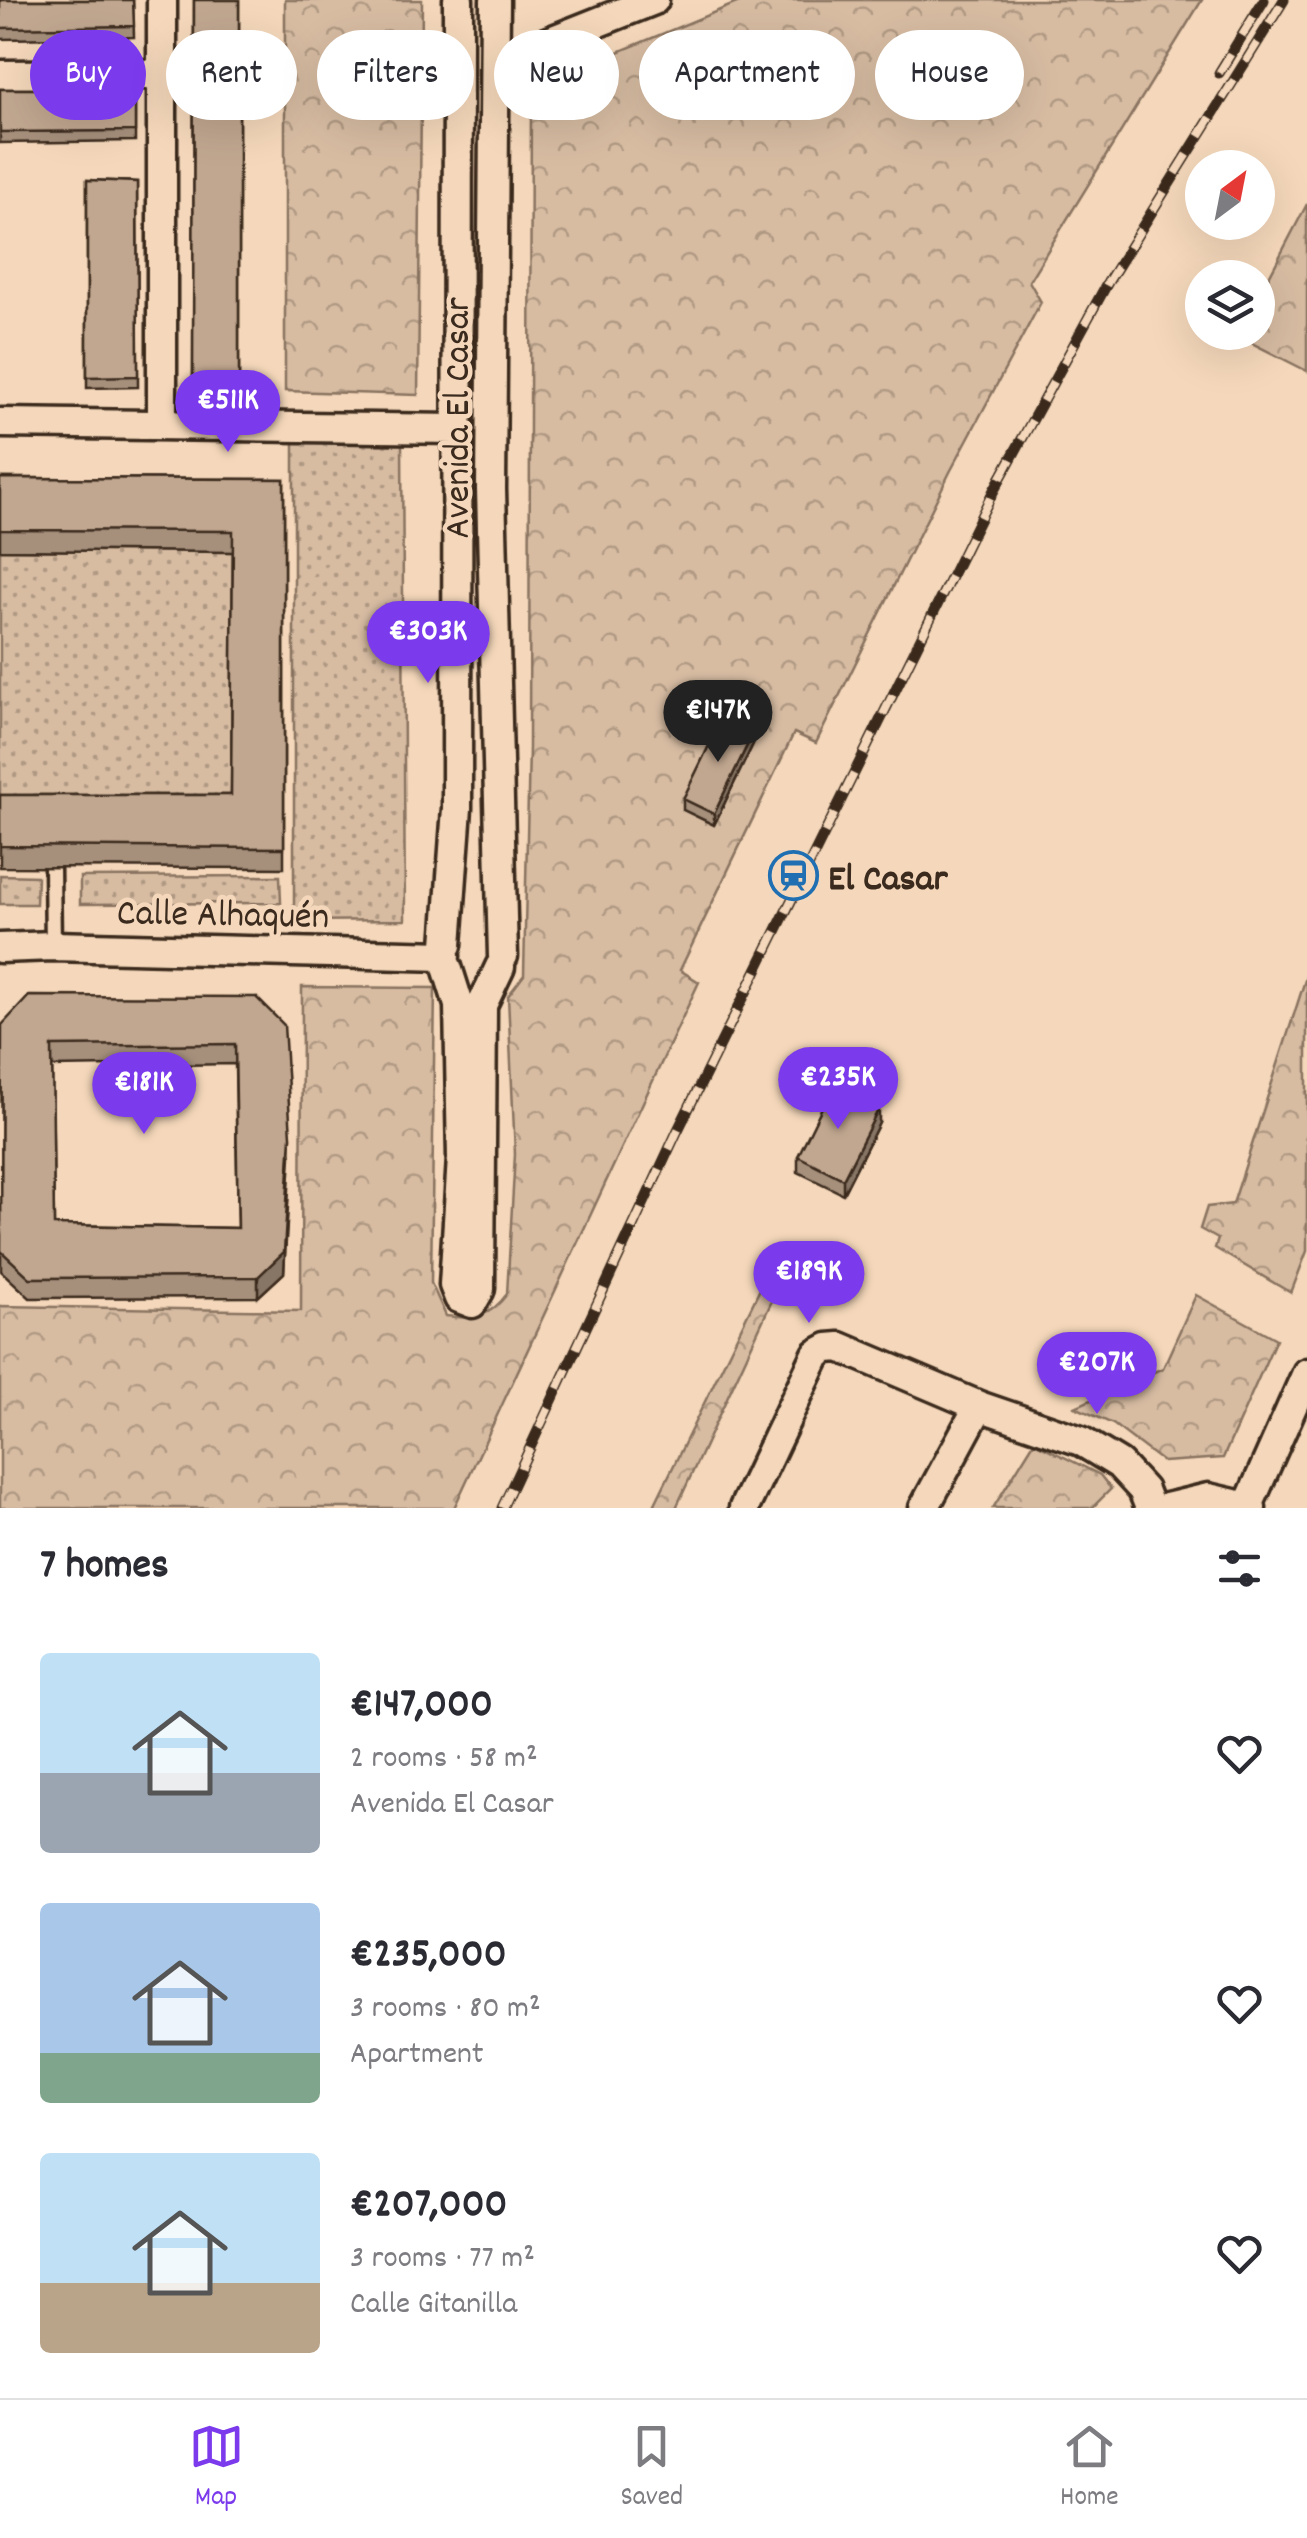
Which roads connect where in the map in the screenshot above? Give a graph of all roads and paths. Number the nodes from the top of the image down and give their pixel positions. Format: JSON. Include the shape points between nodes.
{"nodes":[{"id":1,"x":162,"y":0,"type":"edge"},
{"id":2,"x":458,"y":0,"type":"edge"},
{"id":3,"x":496,"y":0,"type":"edge"},
{"id":4,"x":654,"y":0,"type":"edge"},
{"id":5,"x":496,"y":30,"type":"edge"},
{"id":6,"x":578,"y":30,"type":"edge"},
{"id":7,"x":162,"y":74,"type":"junction"},
{"id":8,"x":0,"y":75,"type":"edge"},
{"id":9,"x":494,"y":120,"type":"edge"},
{"id":10,"x":0,"y":423,"type":"edge"},
{"id":11,"x":162,"y":425,"type":"junction"},
{"id":12,"x":457,"y":430,"type":"junction"},
{"id":13,"x":52,"y":867,"type":"edge"},
{"id":14,"x":54,"y":946,"type":"junction"},
{"id":15,"x":0,"y":948,"type":"edge"},
{"id":16,"x":446,"y":956,"type":"junction"},
{"id":17,"x":502,"y":962,"type":"junction"},
{"id":18,"x":1307,"y":1373,"type":"edge"},
{"id":19,"x":980,"y":1406,"type":"junction"},
{"id":20,"x":1250,"y":1507,"type":"edge"},
{"id":21,"x":744,"y":1508,"type":"edge"},
{"id":22,"x":924,"y":1508,"type":"edge"},
{"id":23,"x":1150,"y":1508,"type":"edge"},
{"id":24,"x":1166,"y":1508,"type":"edge"}],
"edges":[{"from":1,"to":7,"type":"street"},
{"from":2,"to":12,"type":"street","name":"Avenida El Casar"},
{"from":3,"to":5,"type":"street","name":"Avenida El Casar"},
{"from":4,"to":6,"type":"street"},
{"from":7,"to":8,"type":"street"},
{"from":7,"to":11,"type":"street"},
{"from":9,"to":17,"type":"street","name":"Avenida El Casar","via":[[491,489]]},
{"from":10,"to":11,"type":"street"},
{"from":11,"to":12,"type":"street"},
{"from":12,"to":16,"type":"street","name":"Avenida El Casar","via":[[457,808]]},
{"from":13,"to":14,"type":"lane"},
{"from":14,"to":15,"type":"street","name":"Calle Alhaquén"},
{"from":14,"to":16,"type":"street","name":"Calle Alhaquén"},
{"from":16,"to":17,"type":"street","via":[[458,979],[474,985],[494,977]]},
{"from":16,"to":17,"type":"street","via":[[463,929],[474,927],[495,936]]},
{"from":16,"to":17,"type":"street","name":"Avenida El Casar","via":[[459,1005],[462,1158],[454,1285],[459,1298],[472,1303],[480,1288],[482,1005]]},
{"from":18,"to":20,"type":"street"},
{"from":19,"to":21,"type":"street","via":[[853,1351],[828,1348],[817,1354]]},
{"from":19,"to":22,"type":"street"},
{"from":19,"to":23,"type":"street","via":[[1097,1450],[1119,1464]]},
{"from":20,"to":24,"type":"street","via":[[1208,1498]]}]}
